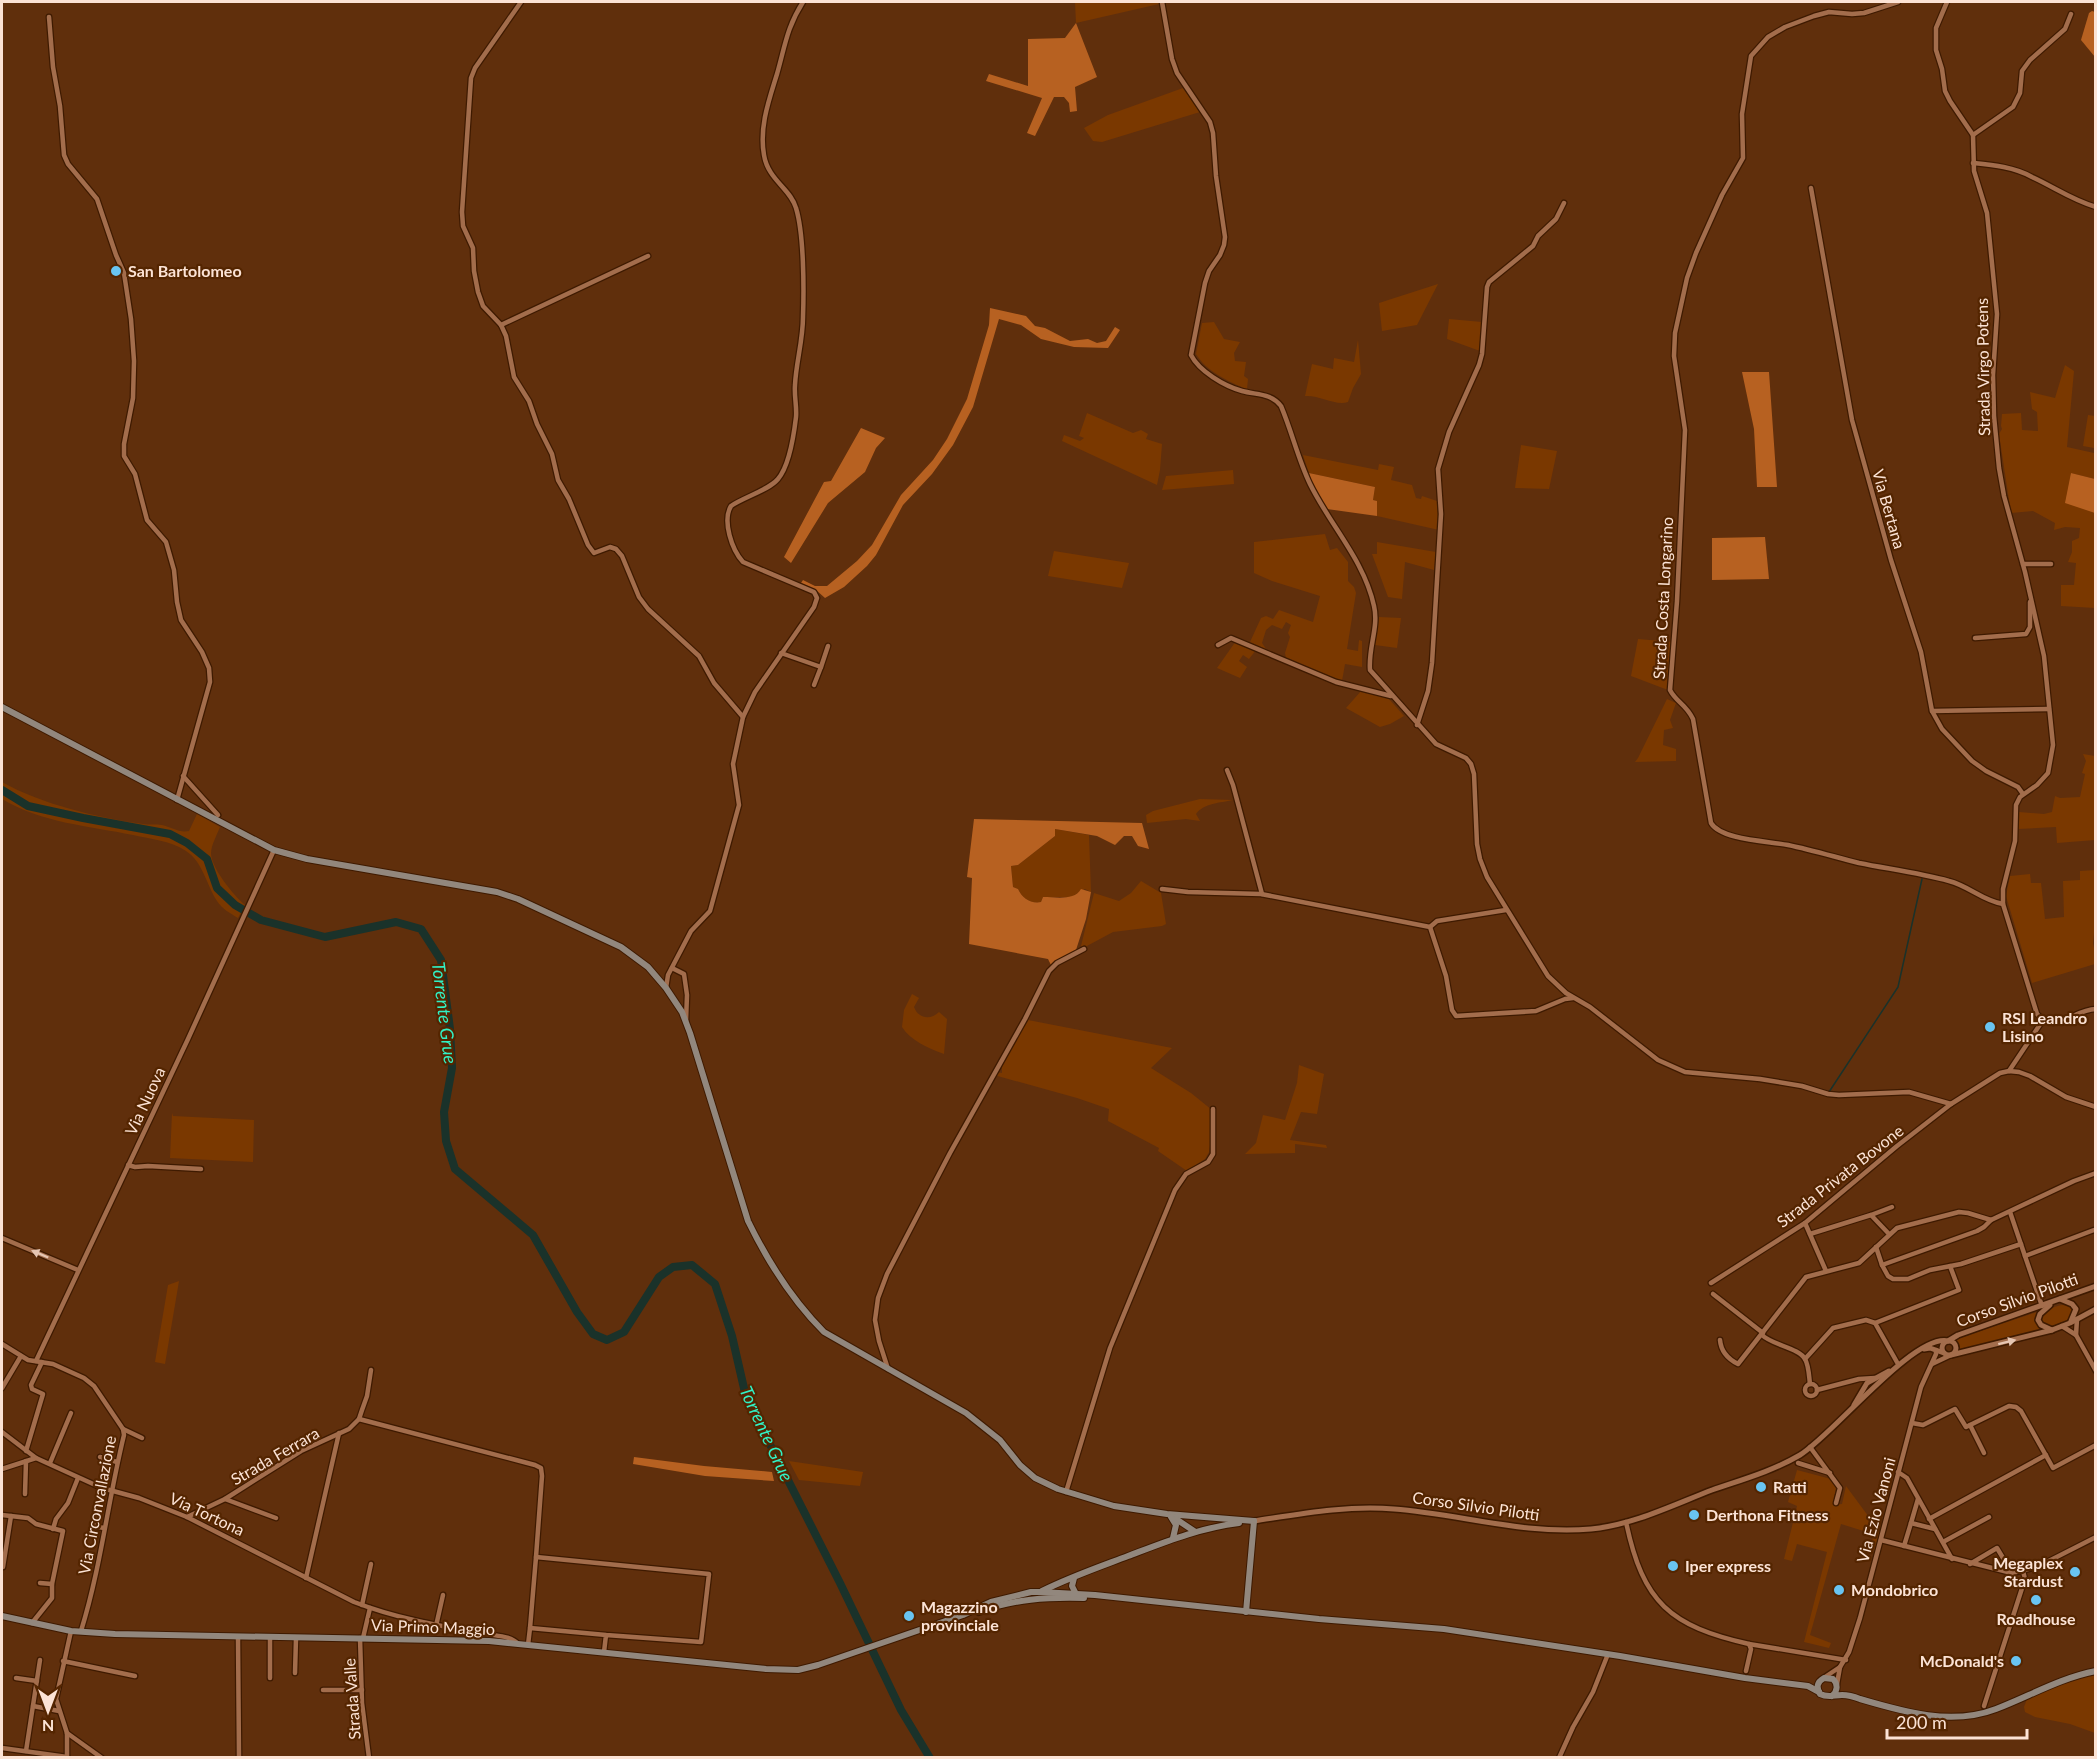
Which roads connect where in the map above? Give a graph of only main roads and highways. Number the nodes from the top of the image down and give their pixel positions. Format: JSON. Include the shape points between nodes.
{"nodes":[{"id":1,"x":2,"y":707,"type":"edge"},
{"id":2,"x":1167,"y":1514,"type":"junction"},
{"id":3,"x":1192,"y":1515,"type":"junction"},
{"id":4,"x":1254,"y":1521,"type":"junction"},
{"id":5,"x":1197,"y":1530,"type":"junction"},
{"id":6,"x":1173,"y":1538,"type":"junction"},
{"id":7,"x":1076,"y":1576,"type":"junction"},
{"id":8,"x":1041,"y":1592,"type":"junction"},
{"id":9,"x":1056,"y":1593,"type":"junction"},
{"id":10,"x":1076,"y":1594,"type":"junction"},
{"id":11,"x":1036,"y":1598,"type":"junction"},
{"id":12,"x":1120,"y":1599,"type":"junction"},
{"id":13,"x":1246,"y":1612,"type":"junction"},
{"id":14,"x":963,"y":1615,"type":"junction"},
{"id":15,"x":2,"y":1616,"type":"edge"},
{"id":16,"x":2096,"y":1671,"type":"edge"},
{"id":17,"x":1822,"y":1678,"type":"junction"},
{"id":18,"x":1795,"y":1684,"type":"junction"},
{"id":19,"x":1837,"y":1684,"type":"junction"},
{"id":20,"x":1819,"y":1692,"type":"junction"},
{"id":21,"x":1832,"y":1696,"type":"junction"},
{"id":22,"x":1853,"y":1696,"type":"junction"}],
"edges":[{"from":1,"to":2,"type":"main road","via":[[274,850],[518,899],[621,947],[648,966],[686,1021],[742,1205],[759,1244],[788,1290],[824,1332],[966,1413],[1000,1440],[1035,1478],[1114,1506]]},
{"from":2,"to":3,"type":"main road"},
{"from":2,"to":5,"type":"main road"},
{"from":2,"to":6,"type":"main road","via":[[1176,1525]]},
{"from":3,"to":4,"type":"main road"},
{"from":3,"to":5,"type":"main road","via":[[1199,1520]]},
{"from":4,"to":5,"type":"main road","name":"Corso Silvio Pilotti"},
{"from":4,"to":13,"type":"main road"},
{"from":5,"to":6,"type":"main road","name":"Corso Silvio Pilotti"},
{"from":6,"to":7,"type":"main road","name":"Corso Silvio Pilotti"},
{"from":7,"to":8,"type":"main road","name":"Corso Silvio Pilotti"},
{"from":7,"to":9,"type":"main road","name":"Corso Silvio Pilotti"},
{"from":7,"to":10,"type":"main road","via":[[1072,1586]]},
{"from":8,"to":9,"type":"main road"},
{"from":8,"to":14,"type":"main road","via":[[991,1602]]},
{"from":9,"to":10,"type":"main road"},
{"from":9,"to":11,"type":"main road","name":"Corso Silvio Pilotti"},
{"from":10,"to":12,"type":"main road"},
{"from":11,"to":12,"type":"main road"},
{"from":11,"to":14,"type":"main road"},
{"from":12,"to":13,"type":"main road"},
{"from":13,"to":18,"type":"main road","via":[[1444,1629]]},
{"from":14,"to":15,"type":"main road","name":"Via Primo Maggio","via":[[798,1670],[452,1640],[71,1631]]},
{"from":16,"to":22,"type":"main road","via":[[2062,1679],[1996,1709],[1961,1717],[1905,1711]]},
{"from":17,"to":18,"type":"main road"},
{"from":17,"to":19,"type":"main road","via":[[1833,1679]]},
{"from":17,"to":20,"type":"main road"},
{"from":18,"to":20,"type":"main road"},
{"from":19,"to":21,"type":"main road"},
{"from":19,"to":22,"type":"main road"},
{"from":20,"to":21,"type":"main road"},
{"from":21,"to":22,"type":"main road"}]}
